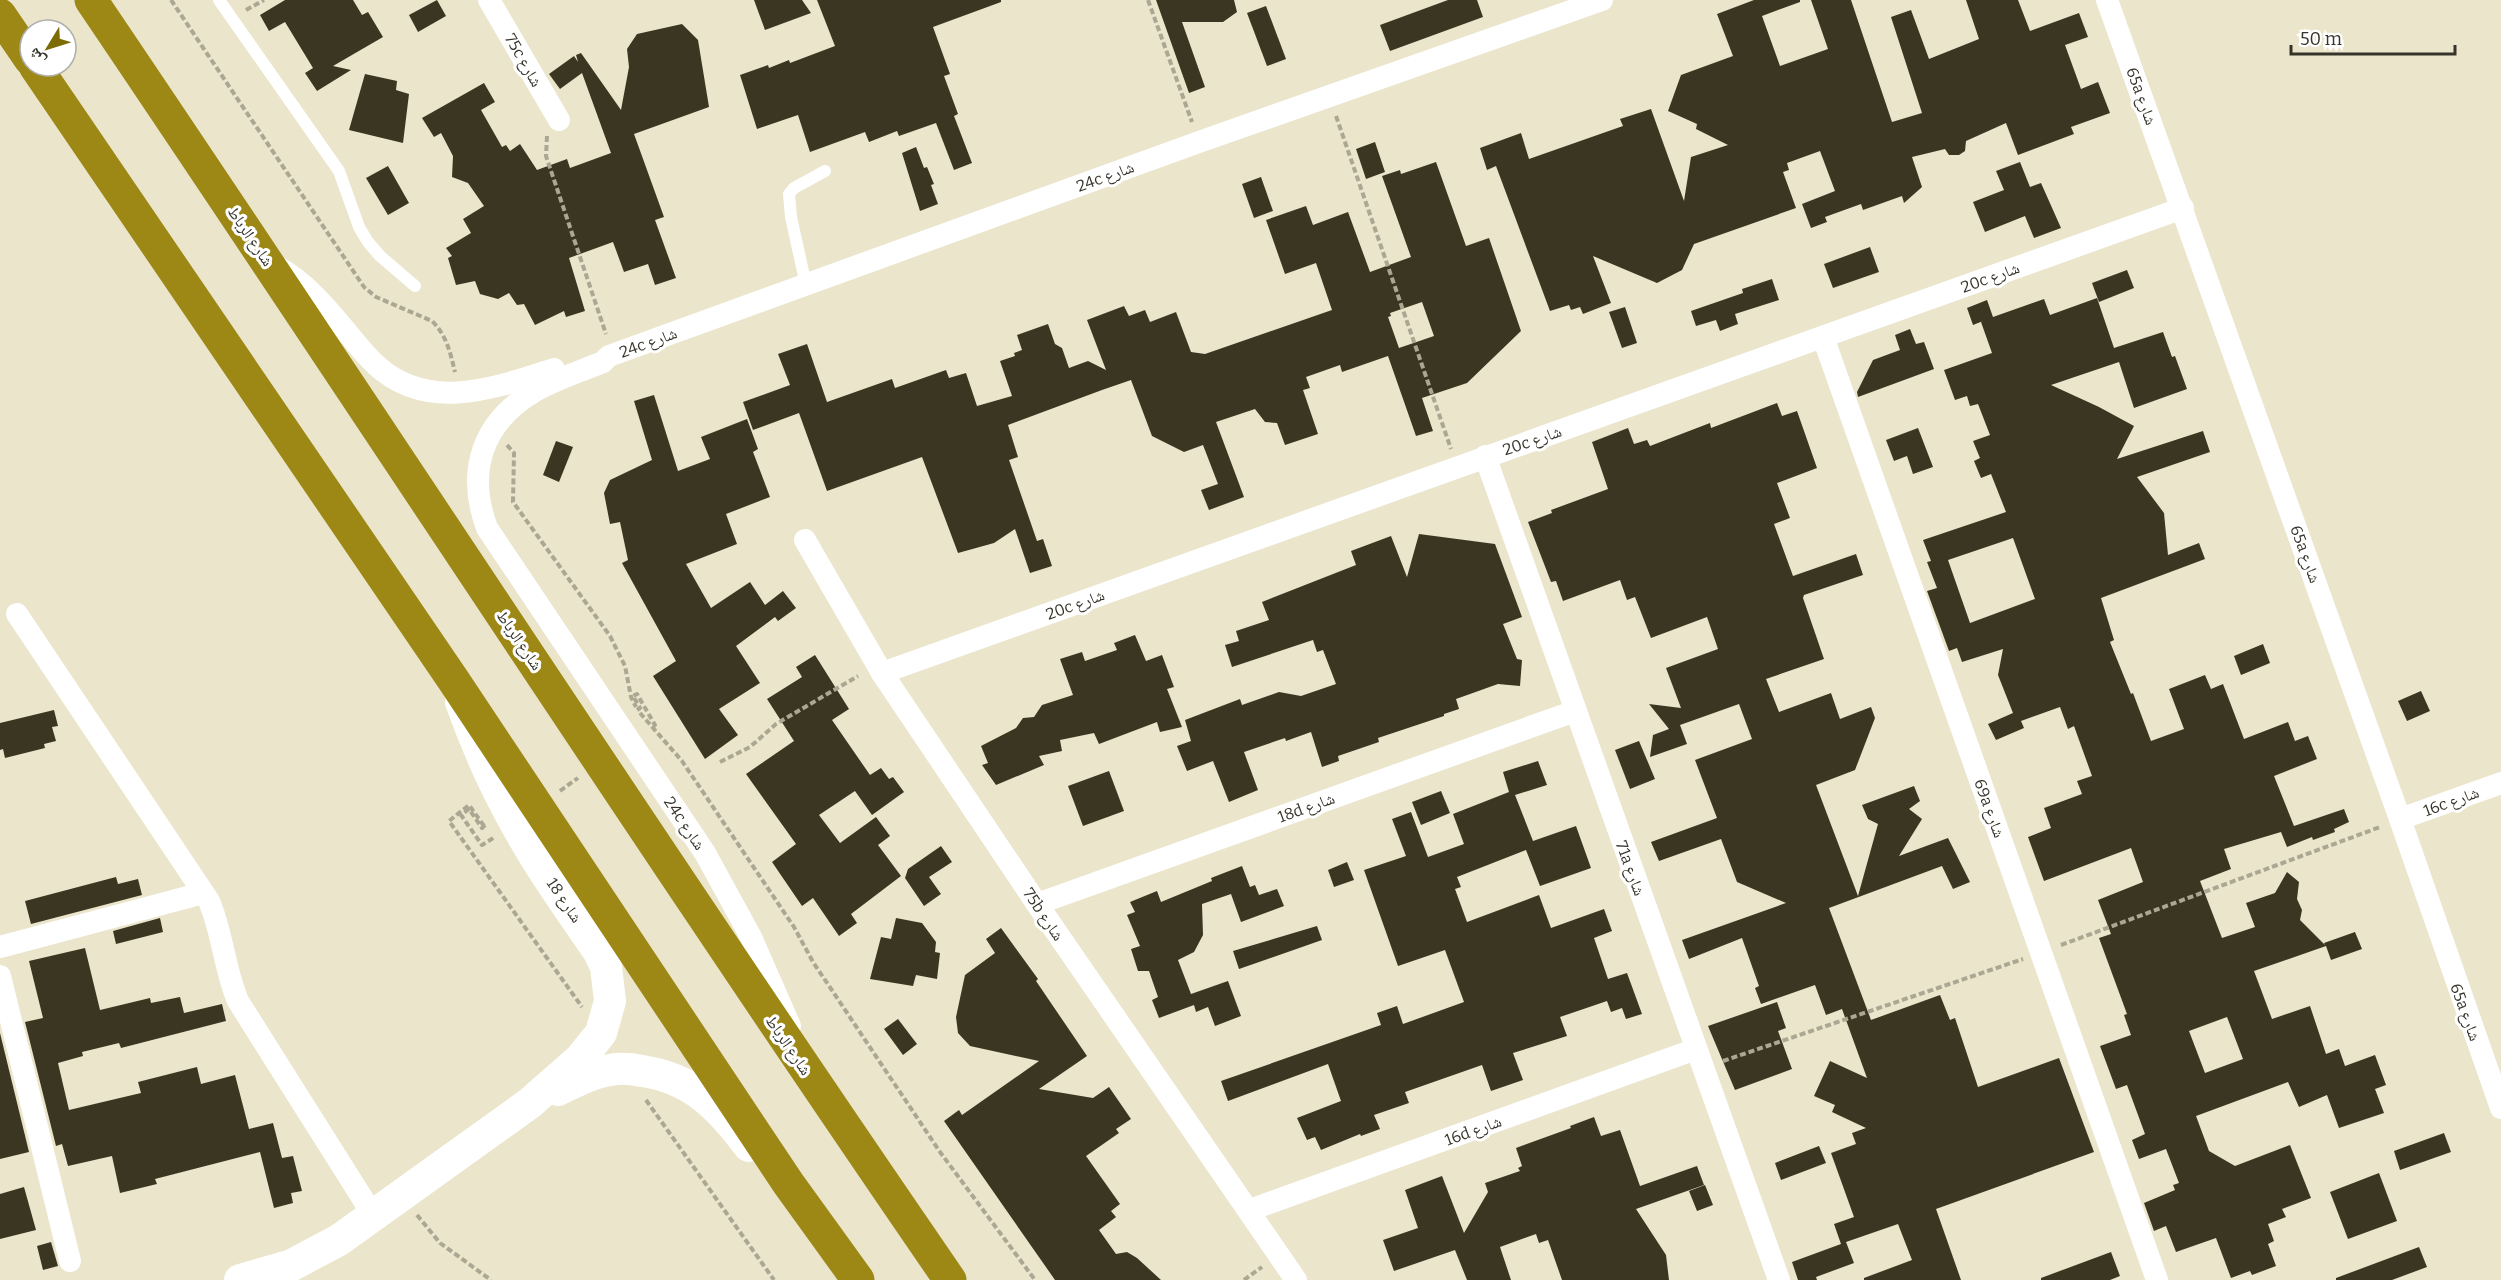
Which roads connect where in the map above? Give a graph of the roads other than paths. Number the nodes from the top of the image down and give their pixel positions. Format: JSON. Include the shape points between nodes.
{"nodes":[{"id":1,"x":92,"y":0,"type":"edge"},
{"id":2,"x":219,"y":0,"type":"edge"},
{"id":3,"x":489,"y":0,"type":"edge"},
{"id":4,"x":1602,"y":0,"type":"edge"},
{"id":5,"x":2107,"y":0,"type":"edge"},
{"id":6,"x":0,"y":15,"type":"edge"},
{"id":7,"x":18,"y":41,"type":"edge"},
{"id":8,"x":43,"y":78,"type":"edge"},
{"id":9,"x":557,"y":116,"type":"road end"},
{"id":10,"x":825,"y":171,"type":"dead end"},
{"id":11,"x":2183,"y":208,"type":"junction"},
{"id":12,"x":269,"y":262,"type":"junction"},
{"id":13,"x":806,"y":285,"type":"junction"},
{"id":14,"x":415,"y":286,"type":"dead end"},
{"id":15,"x":1824,"y":337,"type":"junction"},
{"id":16,"x":611,"y":355,"type":"junction"},
{"id":17,"x":1485,"y":456,"type":"junction"},
{"id":18,"x":806,"y":540,"type":"dead end"},
{"id":19,"x":17,"y":614,"type":"dead end"},
{"id":20,"x":879,"y":669,"type":"junction"},
{"id":21,"x":454,"y":681,"type":"junction"},
{"id":22,"x":1575,"y":711,"type":"junction"},
{"id":23,"x":2501,"y":783,"type":"edge"},
{"id":24,"x":2400,"y":819,"type":"junction"},
{"id":25,"x":203,"y":893,"type":"junction"},
{"id":26,"x":1037,"y":903,"type":"junction"},
{"id":27,"x":0,"y":947,"type":"edge"},
{"id":28,"x":0,"y":976,"type":"edge"},
{"id":29,"x":1696,"y":1050,"type":"junction"},
{"id":30,"x":805,"y":1069,"type":"junction"},
{"id":31,"x":530,"y":1103,"type":"junction"},
{"id":32,"x":2501,"y":1108,"type":"edge"},
{"id":33,"x":788,"y":1184,"type":"junction"},
{"id":34,"x":1250,"y":1210,"type":"junction"},
{"id":35,"x":373,"y":1215,"type":"junction"},
{"id":36,"x":70,"y":1261,"type":"dead end"},
{"id":37,"x":240,"y":1280,"type":"edge"},
{"id":38,"x":858,"y":1280,"type":"edge"},
{"id":39,"x":950,"y":1280,"type":"edge"},
{"id":40,"x":1296,"y":1280,"type":"edge"},
{"id":41,"x":1779,"y":1280,"type":"edge"},
{"id":42,"x":2157,"y":1280,"type":"edge"}],
"edges":[{"from":1,"to":12,"type":"highway","name":"شارع الرباط"},
{"from":2,"to":14,"type":"lane","via":[[339,171],[368,242]]},
{"from":3,"to":9,"type":"street","name":"75c شارع"},
{"from":4,"to":13,"type":"street","name":"24c شارع"},
{"from":5,"to":11,"type":"street","name":"65a شارع"},
{"from":6,"to":7,"type":"highway"},
{"from":8,"to":21,"type":"highway"},
{"from":10,"to":13,"type":"lane","via":[[789,194]]},
{"from":11,"to":15,"type":"street","name":"20c شارع"},
{"from":11,"to":24,"type":"street","name":"65a شارع"},
{"from":12,"to":16,"type":"street","name":"24c شارع","via":[[318,298],[363,352],[393,378],[424,391],[489,390],[600,355]]},
{"from":12,"to":30,"type":"highway","name":"شارع الرباط"},
{"from":13,"to":16,"type":"street","name":"24c شارع"},
{"from":15,"to":17,"type":"street","name":"20c شارع"},
{"from":15,"to":42,"type":"street","name":"69a شارع"},
{"from":16,"to":30,"type":"street","name":"24c شارع","via":[[603,362],[546,385],[511,409],[487,439],[482,453],[477,483],[480,506],[487,528],[729,894],[771,980]]},
{"from":17,"to":20,"type":"street","name":"20c شارع"},
{"from":17,"to":22,"type":"street","name":"71a شارع"},
{"from":18,"to":20,"type":"street","name":"75b شارع"},
{"from":19,"to":25,"type":"street"},
{"from":20,"to":26,"type":"street","name":"75b شارع"},
{"from":21,"to":31,"type":"street","name":"شارع 18","via":[[475,743],[507,808],[606,967],[610,1001],[607,1017],[592,1047]]},
{"from":21,"to":33,"type":"highway"},
{"from":22,"to":26,"type":"street","name":"18d شارع"},
{"from":22,"to":29,"type":"street","name":"71a شارع"},
{"from":23,"to":24,"type":"street","name":"16c شارع"},
{"from":24,"to":32,"type":"street","name":"65a شارع"},
{"from":25,"to":27,"type":"street"},
{"from":25,"to":35,"type":"street","via":[[220,931],[228,976],[238,1001]]},
{"from":26,"to":34,"type":"street","name":"75b شارع"},
{"from":28,"to":36,"type":"street"},
{"from":29,"to":34,"type":"street","name":"16d شارع"},
{"from":29,"to":41,"type":"street","name":"71a شارع"},
{"from":30,"to":39,"type":"highway","name":"شارع الرباط"},
{"from":31,"to":33,"type":"street","name":"شارع 18","via":[[592,1074],[612,1069],[653,1072],[695,1089],[710,1101],[762,1161]]},
{"from":31,"to":35,"type":"street","name":"شارع 18"},
{"from":33,"to":38,"type":"highway"},
{"from":34,"to":40,"type":"street","name":"75b شارع"},
{"from":35,"to":37,"type":"street","name":"شارع 18","via":[[316,1254]]}]}
